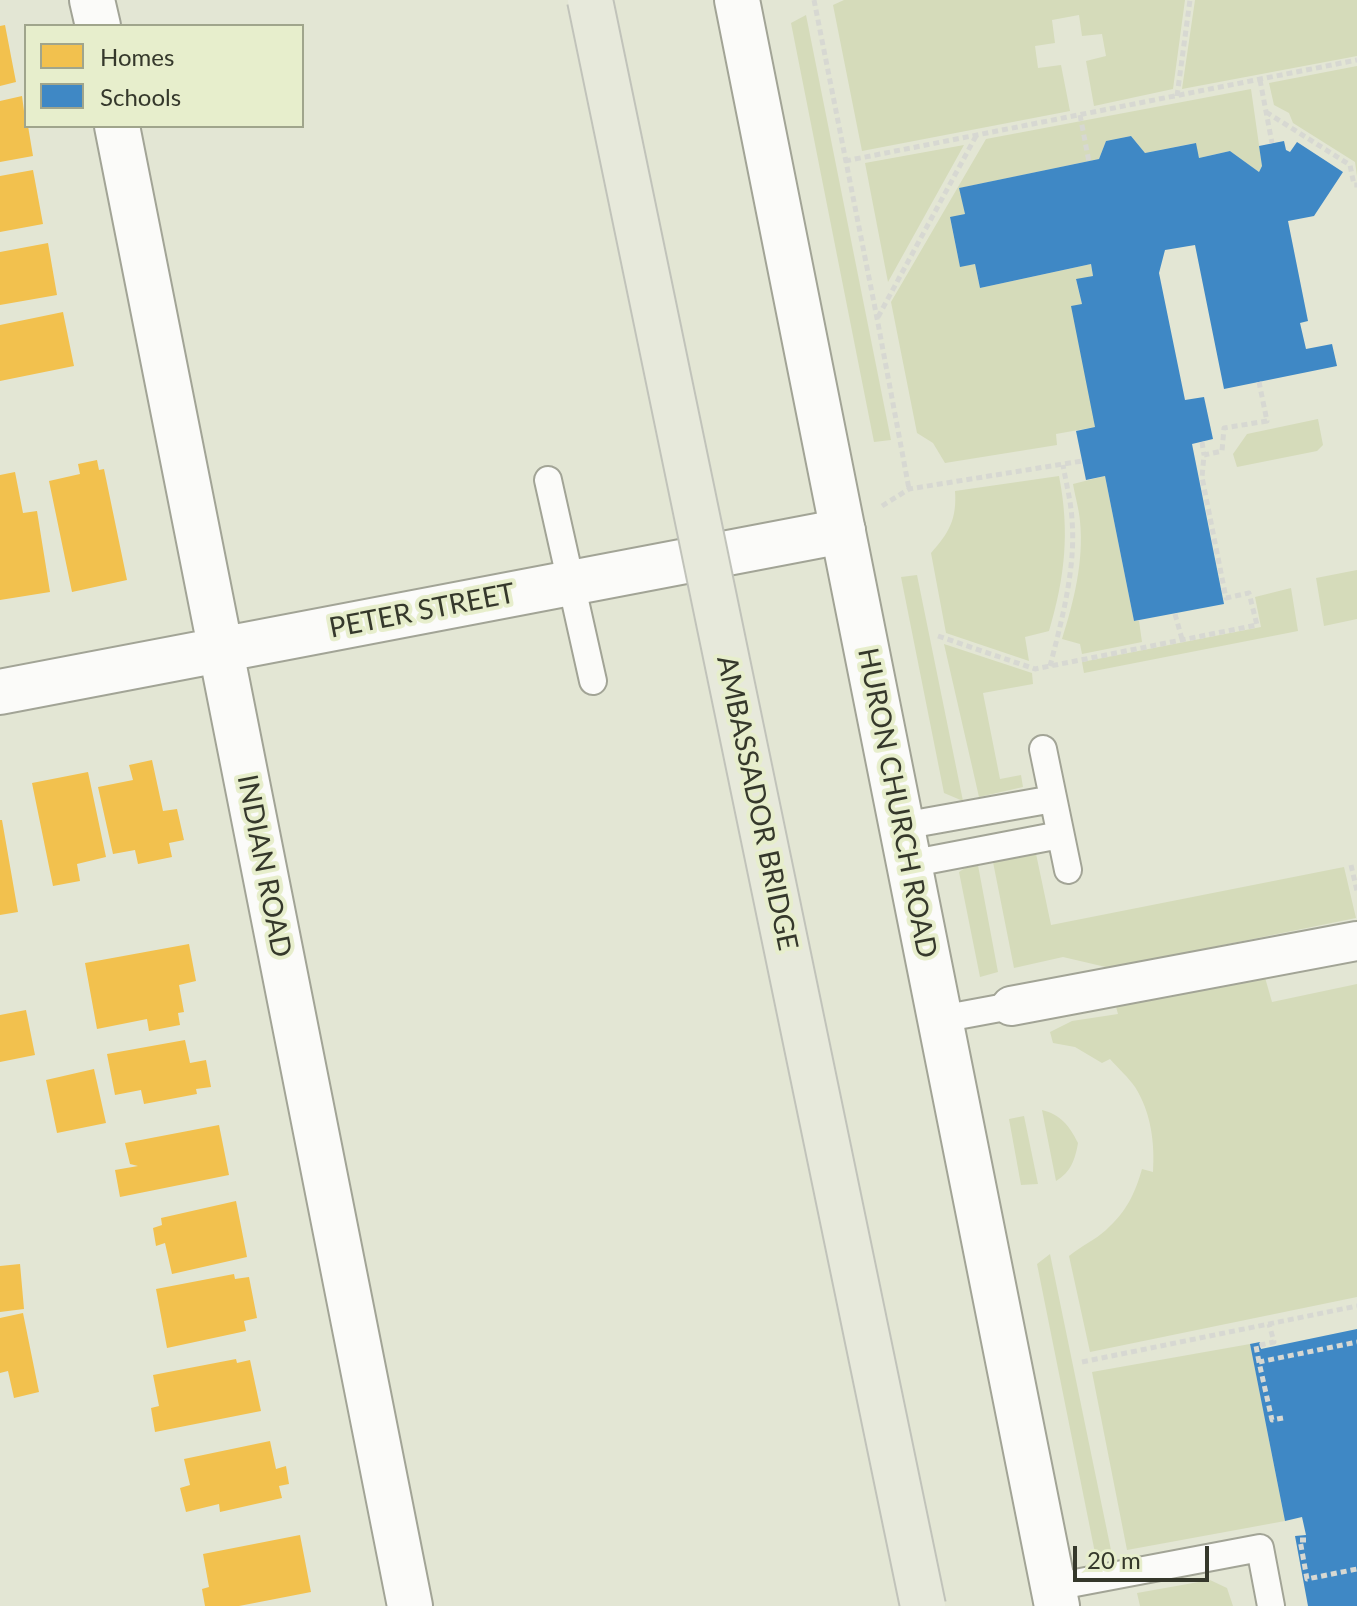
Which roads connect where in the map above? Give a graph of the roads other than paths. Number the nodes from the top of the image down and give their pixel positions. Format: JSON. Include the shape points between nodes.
{"nodes":[{"id":1,"x":92,"y":0,"type":"edge"},
{"id":2,"x":590,"y":0,"type":"edge"},
{"id":3,"x":737,"y":0,"type":"edge"},
{"id":4,"x":98,"y":24,"type":"edge"},
{"id":5,"x":117,"y":128,"type":"edge"},
{"id":6,"x":548,"y":480,"type":"dead end"},
{"id":7,"x":843,"y":531,"type":"junction"},
{"id":8,"x":571,"y":582,"type":"junction"},
{"id":9,"x":221,"y":650,"type":"junction"},
{"id":10,"x":593,"y":681,"type":"dead end"},
{"id":11,"x":0,"y":692,"type":"edge"},
{"id":12,"x":1043,"y":749,"type":"dead end"},
{"id":13,"x":1053,"y":799,"type":"junction"},
{"id":14,"x":1060,"y":835,"type":"junction"},
{"id":15,"x":906,"y":845,"type":"junction"},
{"id":16,"x":1068,"y":870,"type":"dead end"},
{"id":17,"x":1357,"y":941,"type":"edge"},
{"id":18,"x":1011,"y":1006,"type":"joint"},
{"id":19,"x":941,"y":1019,"type":"junction"},
{"id":20,"x":1056,"y":1597,"type":"edge"},
{"id":21,"x":410,"y":1606,"type":"edge"},
{"id":22,"x":923,"y":1606,"type":"edge"},
{"id":23,"x":1271,"y":1606,"type":"edge"}],
"edges":[{"from":1,"to":4,"type":"street"},
{"from":2,"to":22,"type":"highway","name":"AMBASSADOR BRIDGE","bridge":true},
{"from":3,"to":7,"type":"street","name":"HURON CHURCH ROAD"},
{"from":5,"to":9,"type":"street","name":"INDIAN ROAD"},
{"from":6,"to":8,"type":"lane"},
{"from":7,"to":8,"type":"street","name":"PETER STREET"},
{"from":7,"to":15,"type":"street","name":"HURON CHURCH ROAD"},
{"from":8,"to":9,"type":"street","name":"PETER STREET"},
{"from":8,"to":10,"type":"lane"},
{"from":9,"to":11,"type":"street","name":"PETER STREET"},
{"from":9,"to":21,"type":"street","name":"INDIAN ROAD"},
{"from":12,"to":13,"type":"lane"},
{"from":13,"to":14,"type":"lane"},
{"from":13,"to":15,"type":"lane"},
{"from":14,"to":15,"type":"lane"},
{"from":14,"to":16,"type":"lane"},
{"from":15,"to":19,"type":"street","name":"HURON CHURCH ROAD"},
{"from":17,"to":18,"type":"street"},
{"from":18,"to":19,"type":"lane"},
{"from":19,"to":20,"type":"street","name":"HURON CHURCH ROAD"},
{"from":20,"to":23,"type":"lane","via":[[1260,1548]]}]}
